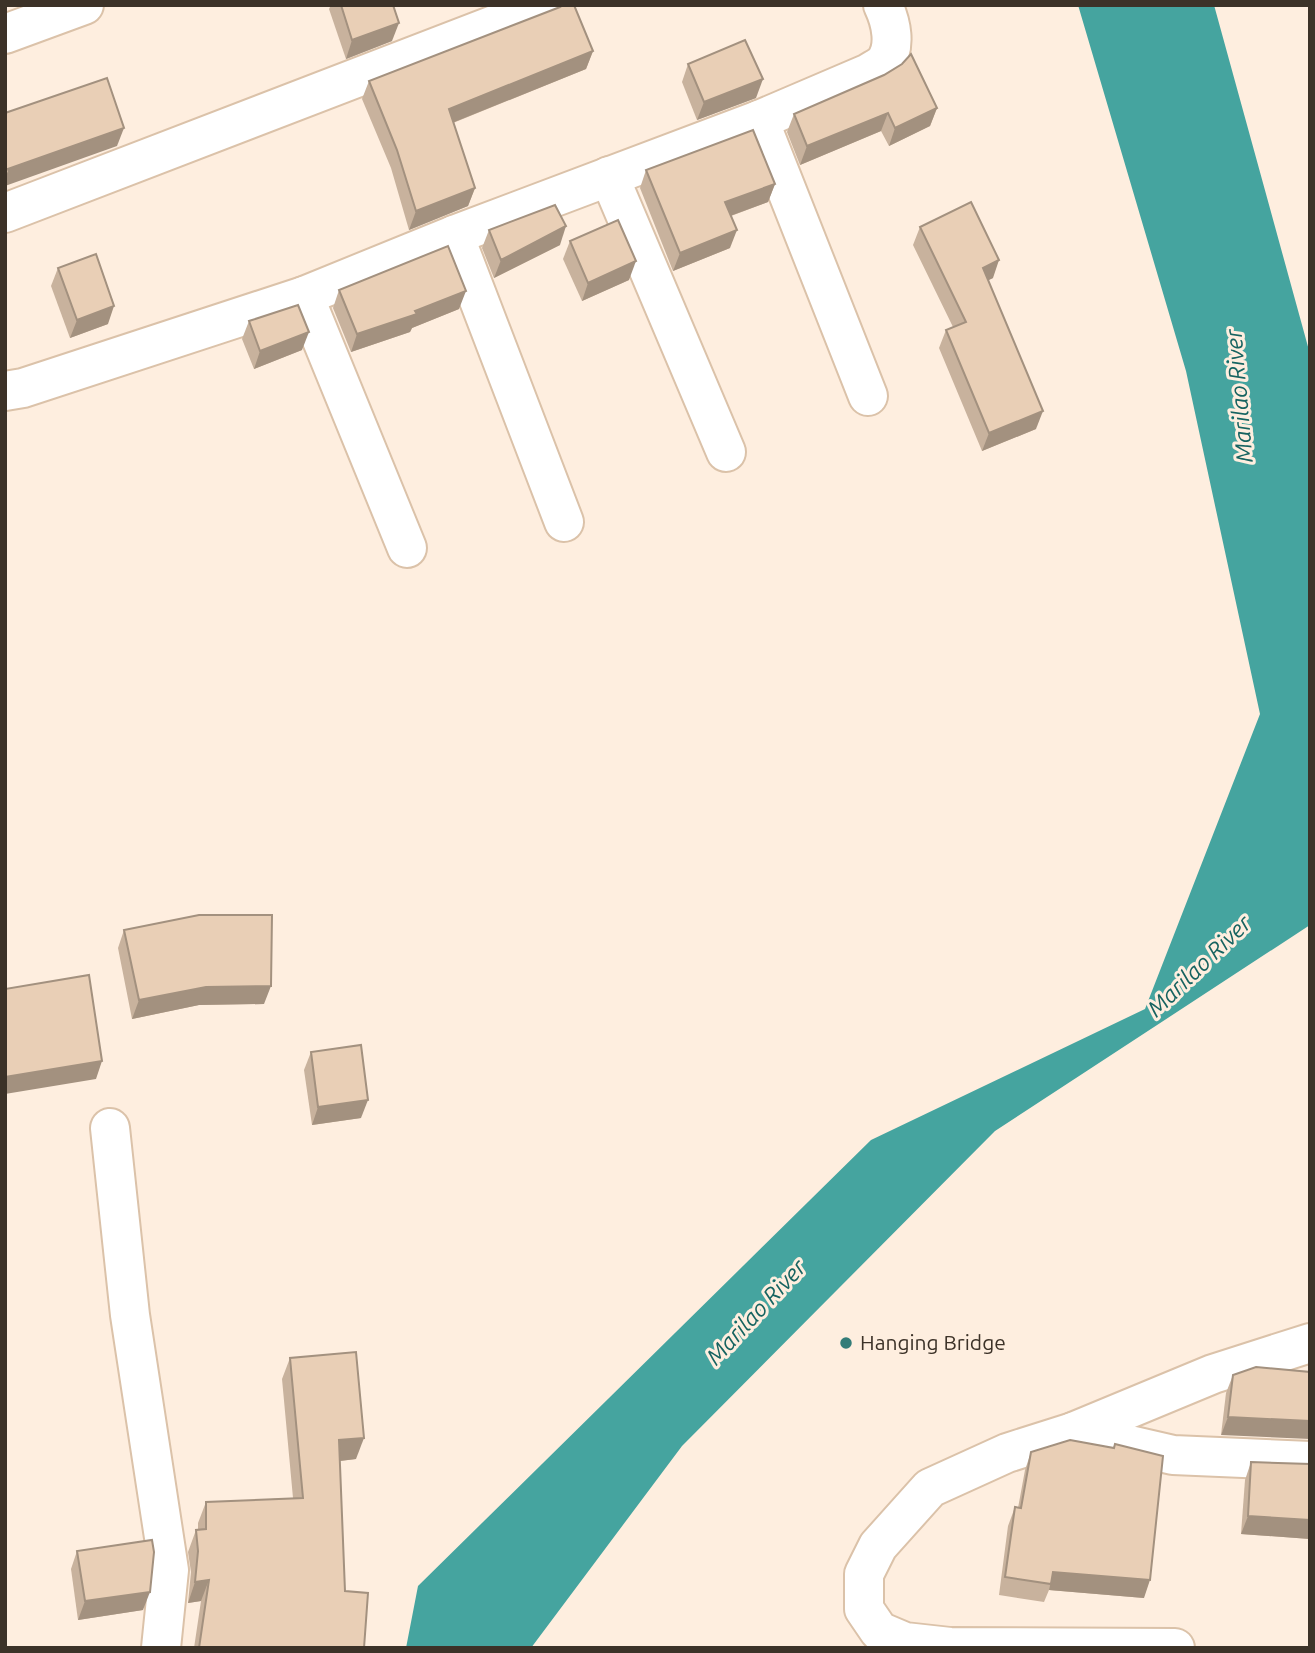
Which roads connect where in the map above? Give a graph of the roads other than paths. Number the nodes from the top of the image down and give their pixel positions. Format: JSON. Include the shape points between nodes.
{"nodes":[{"id":1,"x":84,"y":5,"type":"edge"},
{"id":2,"x":546,"y":5,"type":"edge"},
{"id":3,"x":883,"y":5,"type":"edge"},
{"id":4,"x":5,"y":34,"type":"edge"},
{"id":5,"x":760,"y":120,"type":"junction"},
{"id":6,"x":609,"y":176,"type":"junction"},
{"id":7,"x":5,"y":213,"type":"edge"},
{"id":8,"x":454,"y":235,"type":"junction"},
{"id":9,"x":304,"y":296,"type":"junction"},
{"id":10,"x":5,"y":391,"type":"edge"},
{"id":11,"x":868,"y":396,"type":"dead end"},
{"id":12,"x":726,"y":452,"type":"dead end"},
{"id":13,"x":564,"y":522,"type":"dead end"},
{"id":14,"x":407,"y":548,"type":"dead end"},
{"id":15,"x":110,"y":1128,"type":"dead end"},
{"id":16,"x":1310,"y":1342,"type":"edge"},
{"id":17,"x":1073,"y":1432,"type":"junction"},
{"id":18,"x":1310,"y":1461,"type":"edge"},
{"id":19,"x":161,"y":1648,"type":"edge"},
{"id":20,"x":1175,"y":1648,"type":"edge"}],
"edges":[{"from":1,"to":4,"type":"street"},
{"from":2,"to":7,"type":"street"},
{"from":3,"to":5,"type":"street","via":[[891,25],[884,63]]},
{"from":5,"to":6,"type":"street"},
{"from":5,"to":11,"type":"street"},
{"from":6,"to":8,"type":"street"},
{"from":6,"to":12,"type":"street"},
{"from":8,"to":9,"type":"street"},
{"from":8,"to":13,"type":"street"},
{"from":9,"to":10,"type":"street"},
{"from":9,"to":14,"type":"street"},
{"from":15,"to":19,"type":"street","via":[[130,1315],[169,1570]]},
{"from":16,"to":17,"type":"street","via":[[1213,1374]]},
{"from":17,"to":18,"type":"street","via":[[1173,1455]]},
{"from":17,"to":20,"type":"street","via":[[1007,1453],[930,1488],[878,1546],[864,1574],[864,1609],[879,1631],[905,1642],[950,1647]]}]}
